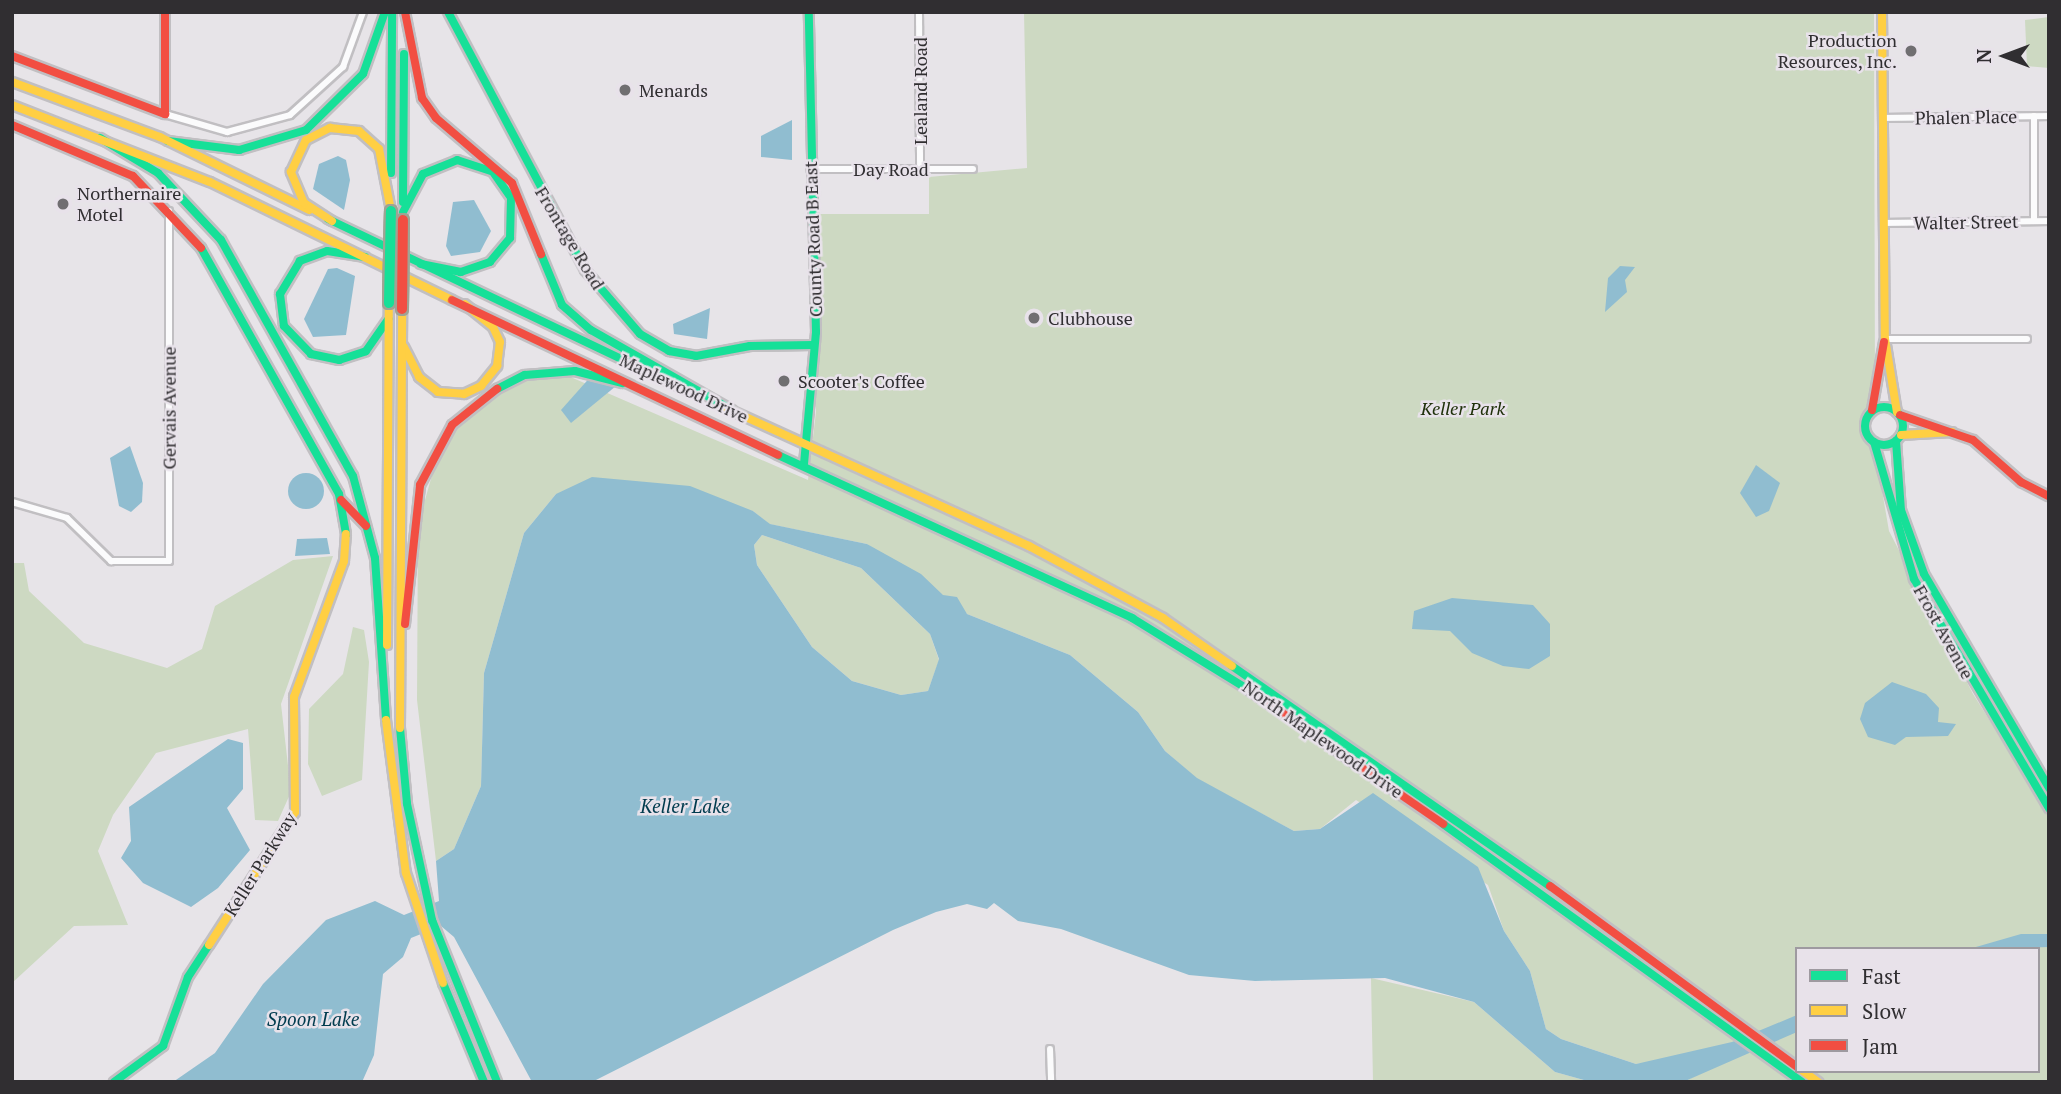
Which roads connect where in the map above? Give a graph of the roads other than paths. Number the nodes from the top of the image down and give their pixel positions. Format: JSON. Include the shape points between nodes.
{"nodes":[{"id":1,"x":165,"y":12,"type":"edge"},
{"id":2,"x":363,"y":12,"type":"edge"},
{"id":3,"x":385,"y":12,"type":"edge"},
{"id":4,"x":392,"y":12,"type":"edge"},
{"id":5,"x":405,"y":12,"type":"edge"},
{"id":6,"x":448,"y":12,"type":"edge"},
{"id":7,"x":809,"y":12,"type":"edge"},
{"id":8,"x":919,"y":12,"type":"edge"},
{"id":9,"x":1882,"y":12,"type":"edge"},
{"id":10,"x":12,"y":55,"type":"edge"},
{"id":11,"x":12,"y":82,"type":"edge"},
{"id":12,"x":12,"y":105,"type":"edge"},
{"id":13,"x":165,"y":114,"type":"junction"},
{"id":14,"x":2034,"y":116,"type":"junction"},
{"id":15,"x":2049,"y":116,"type":"edge"},
{"id":16,"x":1883,"y":118,"type":"junction"},
{"id":17,"x":12,"y":125,"type":"edge"},
{"id":18,"x":100,"y":138,"type":"junction"},
{"id":19,"x":168,"y":141,"type":"junction"},
{"id":20,"x":810,"y":169,"type":"junction"},
{"id":21,"x":920,"y":169,"type":"junction"},
{"id":22,"x":973,"y":169,"type":"dead end"},
{"id":23,"x":169,"y":210,"type":"junction"},
{"id":24,"x":391,"y":211,"type":"junction"},
{"id":25,"x":403,"y":216,"type":"junction"},
{"id":26,"x":332,"y":221,"type":"junction"},
{"id":27,"x":2034,"y":221,"type":"junction"},
{"id":28,"x":2049,"y":221,"type":"edge"},
{"id":29,"x":1884,"y":223,"type":"junction"},
{"id":30,"x":365,"y":257,"type":"junction"},
{"id":31,"x":421,"y":264,"type":"junction"},
{"id":32,"x":465,"y":304,"type":"junction"},
{"id":33,"x":389,"y":316,"type":"junction"},
{"id":34,"x":401,"y":333,"type":"junction"},
{"id":35,"x":1885,"y":339,"type":"junction"},
{"id":36,"x":2027,"y":339,"type":"dead end"},
{"id":37,"x":813,"y":345,"type":"junction"},
{"id":38,"x":622,"y":383,"type":"junction"},
{"id":39,"x":732,"y":410,"type":"junction"},
{"id":40,"x":1871,"y":411,"type":"junction"},
{"id":41,"x":1898,"y":414,"type":"junction"},
{"id":42,"x":1960,"y":433,"type":"junction"},
{"id":43,"x":1898,"y":438,"type":"junction"},
{"id":44,"x":1874,"y":442,"type":"junction"},
{"id":45,"x":810,"y":445,"type":"junction"},
{"id":46,"x":804,"y":464,"type":"junction"},
{"id":47,"x":2049,"y":496,"type":"edge"},
{"id":48,"x":341,"y":500,"type":"junction"},
{"id":49,"x":12,"y":502,"type":"edge"},
{"id":50,"x":372,"y":534,"type":"junction"},
{"id":51,"x":398,"y":707,"type":"junction"},
{"id":52,"x":388,"y":757,"type":"junction"},
{"id":53,"x":2049,"y":788,"type":"edge"},
{"id":54,"x":2049,"y":808,"type":"edge"},
{"id":55,"x":1725,"y":1021,"type":"junction"},
{"id":56,"x":1050,"y":1049,"type":"dead end"},
{"id":57,"x":1779,"y":1060,"type":"junction"},
{"id":58,"x":1795,"y":1066,"type":"edge"},
{"id":59,"x":114,"y":1082,"type":"edge"},
{"id":60,"x":484,"y":1082,"type":"edge"},
{"id":61,"x":497,"y":1082,"type":"edge"},
{"id":62,"x":1051,"y":1082,"type":"edge"},
{"id":63,"x":1802,"y":1082,"type":"edge"}],
"edges":[{"from":1,"to":13,"type":"main road"},
{"from":2,"to":13,"type":"street","via":[[336,75],[283,118],[227,132]]},
{"from":3,"to":19,"type":"main road","via":[[363,74],[306,130],[239,150]]},
{"from":4,"to":24,"type":"main road"},
{"from":5,"to":25,"type":"main road"},
{"from":5,"to":39,"type":"main road","via":[[422,98],[436,118],[512,183],[556,294],[572,316]]},
{"from":6,"to":37,"type":"main road","name":"Frontage Road","via":[[585,270],[640,334],[669,351],[696,356],[750,346]]},
{"from":7,"to":20,"type":"main road","name":"County Road B East"},
{"from":8,"to":21,"type":"street","name":"Lealand Road"},
{"from":9,"to":16,"type":"main road"},
{"from":10,"to":13,"type":"main road"},
{"from":11,"to":19,"type":"main road"},
{"from":12,"to":18,"type":"main road"},
{"from":14,"to":15,"type":"street","name":"Phalen Place"},
{"from":14,"to":16,"type":"street","name":"Phalen Place"},
{"from":14,"to":27,"type":"street"},
{"from":16,"to":29,"type":"main road"},
{"from":17,"to":23,"type":"main road","via":[[119,168]]},
{"from":18,"to":30,"type":"main road"},
{"from":18,"to":50,"type":"main road","via":[[158,173],[221,240],[344,459]]},
{"from":19,"to":26,"type":"main road"},
{"from":20,"to":21,"type":"street","name":"Day Road"},
{"from":20,"to":37,"type":"main road","name":"County Road B East"},
{"from":21,"to":22,"type":"street","name":"Day Road"},
{"from":23,"to":48,"type":"main road","via":[[217,269]]},
{"from":23,"to":49,"type":"street","name":"Gervais Avenue","via":[[170,555],[163,565],[126,565],[105,557],[58,512]]},
{"from":24,"to":26,"type":"main road","via":[[379,149],[359,131],[330,128],[306,140],[292,172],[304,203]]},
{"from":24,"to":33,"type":"main road","bridge":true},
{"from":25,"to":31,"type":"main road","via":[[423,174],[457,160],[493,172],[511,198],[510,238],[490,262],[461,272]]},
{"from":25,"to":34,"type":"main road","bridge":true},
{"from":26,"to":31,"type":"main road"},
{"from":27,"to":28,"type":"street","name":"Walter Street"},
{"from":27,"to":29,"type":"street","name":"Walter Street"},
{"from":29,"to":35,"type":"main road"},
{"from":30,"to":32,"type":"main road"},
{"from":30,"to":33,"type":"main road","via":[[331,251],[300,261],[280,294],[284,326],[310,354],[339,360],[366,351]]},
{"from":31,"to":39,"type":"main road","name":"Maplewood Drive"},
{"from":32,"to":34,"type":"main road","via":[[493,327],[500,350],[493,374],[473,391],[447,395],[425,384]]},
{"from":32,"to":38,"type":"main road"},
{"from":33,"to":52,"type":"main road"},
{"from":34,"to":51,"type":"main road"},
{"from":35,"to":36,"type":"street"},
{"from":35,"to":40,"type":"main road","via":[[1879,399]]},
{"from":35,"to":41,"type":"main road"},
{"from":37,"to":45,"type":"main road","name":"County Road B East"},
{"from":38,"to":46,"type":"main road","name":"North Maplewood Drive"},
{"from":38,"to":51,"type":"main road","via":[[575,371],[526,375],[475,403],[442,439],[416,502]]},
{"from":39,"to":45,"type":"main road","name":"Maplewood Drive"},
{"from":40,"to":41,"type":"main road","via":[[1884,407]]},
{"from":40,"to":44,"type":"main road","via":[[1865,430]]},
{"from":41,"to":42,"type":"main road"},
{"from":41,"to":43,"type":"main road"},
{"from":42,"to":43,"type":"main road","via":[[1922,429]]},
{"from":42,"to":47,"type":"main road"},
{"from":43,"to":44,"type":"main road"},
{"from":43,"to":53,"type":"main road","name":"Frost Avenue","via":[[1896,487],[1924,574]]},
{"from":44,"to":54,"type":"main road","name":"Frost Avenue","via":[[1914,579]]},
{"from":45,"to":46,"type":"main road","name":"County Road B East"},
{"from":45,"to":55,"type":"main road","name":"North Maplewood Drive","via":[[1064,564],[1212,648]]},
{"from":46,"to":55,"type":"main road","name":"North Maplewood Drive","via":[[1079,590],[1210,662]]},
{"from":48,"to":50,"type":"main road"},
{"from":48,"to":59,"type":"main road","name":"Keller Parkway","via":[[348,537],[340,572],[293,697],[295,812],[188,977],[163,1046]]},
{"from":50,"to":52,"type":"main road"},
{"from":51,"to":61,"type":"main road","via":[[407,804],[424,890],[440,945]]},
{"from":52,"to":60,"type":"main road","via":[[412,895],[429,949]]},
{"from":55,"to":57,"type":"main road","name":"North Maplewood Drive"},
{"from":56,"to":62,"type":"street"},
{"from":57,"to":58,"type":"main road","name":"North Maplewood Drive"},
{"from":57,"to":63,"type":"main road","name":"North Maplewood Drive"}]}
